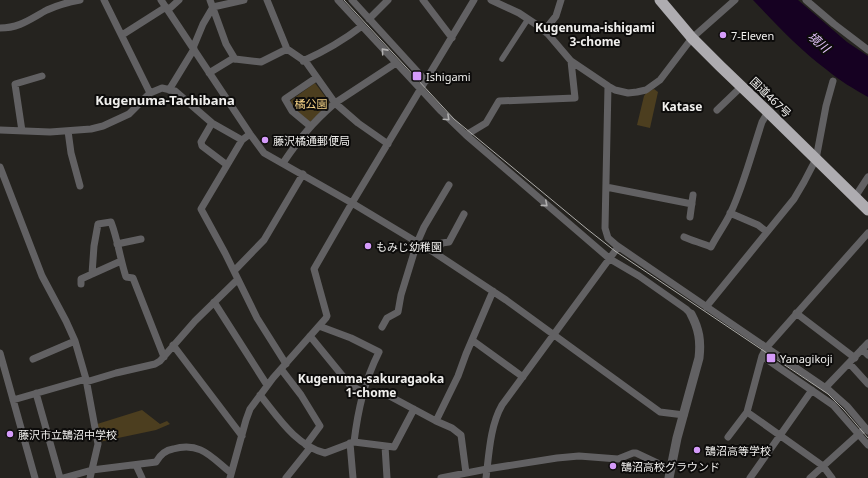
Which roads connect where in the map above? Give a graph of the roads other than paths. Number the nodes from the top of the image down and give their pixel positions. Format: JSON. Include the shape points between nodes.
{"nodes":[{"id":1,"x":80,"y":0,"type":"edge"},
{"id":2,"x":104,"y":0,"type":"edge"},
{"id":3,"x":162,"y":0,"type":"edge"},
{"id":4,"x":179,"y":0,"type":"edge"},
{"id":5,"x":244,"y":0,"type":"edge"},
{"id":6,"x":268,"y":0,"type":"edge"},
{"id":7,"x":338,"y":0,"type":"edge"},
{"id":8,"x":352,"y":0,"type":"edge"},
{"id":9,"x":386,"y":0,"type":"edge"},
{"id":10,"x":423,"y":0,"type":"edge"},
{"id":11,"x":474,"y":0,"type":"edge"},
{"id":12,"x":491,"y":0,"type":"edge"},
{"id":13,"x":561,"y":0,"type":"edge"},
{"id":14,"x":660,"y":0,"type":"edge"},
{"id":15,"x":735,"y":0,"type":"edge"},
{"id":16,"x":806,"y":0,"type":"edge"},
{"id":17,"x":69,"y":1,"type":"edge"},
{"id":18,"x":212,"y":4,"type":"edge"},
{"id":19,"x":167,"y":9,"type":"junction"},
{"id":20,"x":369,"y":19,"type":"junction"},
{"id":21,"x":528,"y":19,"type":"junction"},
{"id":22,"x":362,"y":26,"type":"junction"},
{"id":23,"x":0,"y":28,"type":"edge"},
{"id":24,"x":544,"y":31,"type":"junction"},
{"id":25,"x":122,"y":35,"type":"junction"},
{"id":26,"x":452,"y":38,"type":"junction"},
{"id":27,"x":692,"y":38,"type":"junction"},
{"id":28,"x":193,"y":48,"type":"junction"},
{"id":29,"x":287,"y":49,"type":"junction"},
{"id":30,"x":868,"y":50,"type":"edge"},
{"id":31,"x":234,"y":59,"type":"junction"},
{"id":32,"x":502,"y":59,"type":"dead end"},
{"id":33,"x":304,"y":61,"type":"junction"},
{"id":34,"x":571,"y":61,"type":"junction"},
{"id":35,"x":396,"y":63,"type":"junction"},
{"id":36,"x":209,"y":73,"type":"junction"},
{"id":37,"x":42,"y":76,"type":"dead end"},
{"id":38,"x":316,"y":78,"type":"junction"},
{"id":39,"x":426,"y":81,"type":"junction"},
{"id":40,"x":833,"y":81,"type":"dead end"},
{"id":41,"x":608,"y":86,"type":"junction"},
{"id":42,"x":741,"y":87,"type":"junction"},
{"id":43,"x":421,"y":89,"type":"junction"},
{"id":44,"x":169,"y":90,"type":"junction"},
{"id":45,"x":150,"y":93,"type":"junction"},
{"id":46,"x":335,"y":103,"type":"junction"},
{"id":47,"x":717,"y":110,"type":"dead end"},
{"id":48,"x":768,"y":112,"type":"junction"},
{"id":49,"x":212,"y":123,"type":"junction"},
{"id":50,"x":310,"y":126,"type":"junction"},
{"id":51,"x":0,"y":130,"type":"edge"},
{"id":52,"x":22,"y":131,"type":"junction"},
{"id":53,"x":68,"y":131,"type":"junction"},
{"id":54,"x":250,"y":134,"type":"junction"},
{"id":55,"x":466,"y":135,"type":"junction"},
{"id":56,"x":242,"y":140,"type":"junction"},
{"id":57,"x":388,"y":144,"type":"junction"},
{"id":58,"x":816,"y":160,"type":"junction"},
{"id":59,"x":283,"y":163,"type":"junction"},
{"id":60,"x":227,"y":165,"type":"junction"},
{"id":61,"x":0,"y":167,"type":"edge"},
{"id":62,"x":303,"y":174,"type":"junction"},
{"id":63,"x":868,"y":176,"type":"edge"},
{"id":64,"x":449,"y":185,"type":"dead end"},
{"id":65,"x":80,"y":186,"type":"dead end"},
{"id":66,"x":606,"y":187,"type":"junction"},
{"id":67,"x":693,"y":195,"type":"dead end"},
{"id":68,"x":855,"y":197,"type":"junction"},
{"id":69,"x":352,"y":203,"type":"junction"},
{"id":70,"x":692,"y":204,"type":"junction"},
{"id":71,"x":868,"y":210,"type":"edge"},
{"id":72,"x":730,"y":213,"type":"junction"},
{"id":73,"x":464,"y":214,"type":"dead end"},
{"id":74,"x":690,"y":217,"type":"dead end"},
{"id":75,"x":766,"y":232,"type":"junction"},
{"id":76,"x":868,"y":233,"type":"edge"},
{"id":77,"x":684,"y":237,"type":"dead end"},
{"id":78,"x":141,"y":239,"type":"dead end"},
{"id":79,"x":417,"y":243,"type":"junction"},
{"id":80,"x":117,"y":244,"type":"junction"},
{"id":81,"x":618,"y":247,"type":"junction"},
{"id":82,"x":435,"y":253,"type":"junction"},
{"id":83,"x":610,"y":259,"type":"junction"},
{"id":84,"x":121,"y":261,"type":"junction"},
{"id":85,"x":234,"y":272,"type":"junction"},
{"id":86,"x":92,"y":274,"type":"junction"},
{"id":87,"x":237,"y":280,"type":"junction"},
{"id":88,"x":81,"y":284,"type":"dead end"},
{"id":89,"x":493,"y":291,"type":"junction"},
{"id":90,"x":214,"y":302,"type":"junction"},
{"id":91,"x":706,"y":308,"type":"junction"},
{"id":92,"x":796,"y":313,"type":"junction"},
{"id":93,"x":691,"y":314,"type":"joint"},
{"id":94,"x":319,"y":326,"type":"junction"},
{"id":95,"x":382,"y":327,"type":"dead end"},
{"id":96,"x":554,"y":335,"type":"junction"},
{"id":97,"x":310,"y":336,"type":"junction"},
{"id":98,"x":472,"y":340,"type":"junction"},
{"id":99,"x":75,"y":341,"type":"junction"},
{"id":100,"x":868,"y":343,"type":"edge"},
{"id":101,"x":173,"y":345,"type":"junction"},
{"id":102,"x":766,"y":348,"type":"junction"},
{"id":103,"x":862,"y":349,"type":"junction"},
{"id":104,"x":0,"y":353,"type":"edge"},
{"id":105,"x":868,"y":355,"type":"edge"},
{"id":106,"x":762,"y":356,"type":"junction"},
{"id":107,"x":164,"y":357,"type":"junction"},
{"id":108,"x":33,"y":359,"type":"dead end"},
{"id":109,"x":852,"y":360,"type":"junction"},
{"id":110,"x":283,"y":366,"type":"junction"},
{"id":111,"x":3,"y":376,"type":"edge"},
{"id":112,"x":523,"y":377,"type":"junction"},
{"id":113,"x":86,"y":380,"type":"junction"},
{"id":114,"x":868,"y":384,"type":"edge"},
{"id":115,"x":267,"y":385,"type":"junction"},
{"id":116,"x":825,"y":388,"type":"junction"},
{"id":117,"x":812,"y":390,"type":"junction"},
{"id":118,"x":363,"y":392,"type":"junction"},
{"id":119,"x":382,"y":392,"type":"dead end"},
{"id":120,"x":36,"y":393,"type":"junction"},
{"id":121,"x":260,"y":395,"type":"junction"},
{"id":122,"x":13,"y":400,"type":"junction"},
{"id":123,"x":414,"y":409,"type":"junction"},
{"id":124,"x":747,"y":412,"type":"junction"},
{"id":125,"x":684,"y":416,"type":"junction"},
{"id":126,"x":436,"y":420,"type":"junction"},
{"id":127,"x":867,"y":430,"type":"edge"},
{"id":128,"x":859,"y":434,"type":"junction"},
{"id":129,"x":780,"y":435,"type":"junction"},
{"id":130,"x":242,"y":436,"type":"junction"},
{"id":131,"x":728,"y":437,"type":"dead end"},
{"id":132,"x":352,"y":443,"type":"junction"},
{"id":133,"x":868,"y":445,"type":"edge"},
{"id":134,"x":308,"y":446,"type":"junction"},
{"id":135,"x":385,"y":446,"type":"junction"},
{"id":136,"x":136,"y":465,"type":"junction"},
{"id":137,"x":823,"y":466,"type":"junction"},
{"id":138,"x":488,"y":469,"type":"junction"},
{"id":139,"x":466,"y":473,"type":"junction"},
{"id":140,"x":91,"y":474,"type":"edge"},
{"id":141,"x":670,"y":474,"type":"edge"},
{"id":142,"x":230,"y":476,"type":"edge"},
{"id":143,"x":35,"y":478,"type":"edge"},
{"id":144,"x":60,"y":478,"type":"edge"},
{"id":145,"x":64,"y":478,"type":"edge"},
{"id":146,"x":142,"y":478,"type":"edge"},
{"id":147,"x":286,"y":478,"type":"edge"},
{"id":148,"x":353,"y":478,"type":"edge"},
{"id":149,"x":387,"y":478,"type":"edge"},
{"id":150,"x":441,"y":478,"type":"edge"},
{"id":151,"x":486,"y":478,"type":"edge"},
{"id":152,"x":750,"y":478,"type":"edge"},
{"id":153,"x":810,"y":478,"type":"edge"},
{"id":154,"x":832,"y":478,"type":"edge"}],
"edges":[{"from":1,"to":17,"type":"street"},
{"from":2,"to":25,"type":"street"},
{"from":3,"to":19,"type":"street"},
{"from":4,"to":19,"type":"street"},
{"from":5,"to":18,"type":"street"},
{"from":6,"to":29,"type":"street"},
{"from":7,"to":22,"type":"street"},
{"from":8,"to":20,"type":"street"},
{"from":9,"to":20,"type":"street"},
{"from":10,"to":26,"type":"street"},
{"from":11,"to":26,"type":"street"},
{"from":12,"to":21,"type":"street"},
{"from":13,"to":24,"type":"street","via":[[556,16]]},
{"from":14,"to":27,"type":"highway","name":"国道467号"},
{"from":15,"to":27,"type":"street"},
{"from":16,"to":30,"type":"street"},
{"from":17,"to":23,"type":"street","via":[[25,23]]},
{"from":18,"to":28,"type":"street"},
{"from":18,"to":31,"type":"street"},
{"from":19,"to":25,"type":"street"},
{"from":19,"to":28,"type":"street"},
{"from":20,"to":39,"type":"street"},
{"from":21,"to":24,"type":"street"},
{"from":21,"to":32,"type":"street"},
{"from":22,"to":33,"type":"street","via":[[337,44]]},
{"from":35,"to":22,"type":"street","one_way":true},
{"from":24,"to":34,"type":"street"},
{"from":25,"to":45,"type":"street"},
{"from":26,"to":39,"type":"street"},
{"from":27,"to":41,"type":"street","via":[[653,86],[628,93]]},
{"from":27,"to":42,"type":"highway","name":"国道467号"},
{"from":28,"to":36,"type":"street"},
{"from":28,"to":44,"type":"street"},
{"from":29,"to":31,"type":"street","via":[[261,62]]},
{"from":29,"to":33,"type":"street"},
{"from":31,"to":36,"type":"street"},
{"from":33,"to":38,"type":"street"},
{"from":34,"to":41,"type":"street"},
{"from":34,"to":55,"type":"street","via":[[576,98],[499,101],[486,123]]},
{"from":35,"to":43,"type":"street"},
{"from":35,"to":46,"type":"street"},
{"from":36,"to":54,"type":"street"},
{"from":37,"to":52,"type":"street","via":[[15,84]]},
{"from":38,"to":46,"type":"street"},
{"from":38,"to":50,"type":"street","via":[[285,99],[292,111]]},
{"from":39,"to":43,"type":"street"},
{"from":40,"to":58,"type":"street"},
{"from":41,"to":66,"type":"street"},
{"from":42,"to":47,"type":"street"},
{"from":42,"to":48,"type":"highway","name":"国道467号"},
{"from":43,"to":55,"type":"street","one_way":true},
{"from":43,"to":57,"type":"street"},
{"from":44,"to":45,"type":"street","via":[[162,88]]},
{"from":44,"to":49,"type":"street","via":[[185,99]]},
{"from":45,"to":53,"type":"street","via":[[129,114],[103,126]]},
{"from":46,"to":50,"type":"street"},
{"from":46,"to":57,"type":"street"},
{"from":48,"to":58,"type":"highway","name":"国道467号"},
{"from":48,"to":72,"type":"street","via":[[762,122]]},
{"from":49,"to":56,"type":"street"},
{"from":49,"to":60,"type":"street","via":[[201,142],[202,146]]},
{"from":50,"to":59,"type":"street"},
{"from":51,"to":52,"type":"street"},
{"from":52,"to":53,"type":"street"},
{"from":53,"to":65,"type":"street"},
{"from":54,"to":56,"type":"street"},
{"from":54,"to":59,"type":"street","via":[[264,153]]},
{"from":55,"to":83,"type":"street","one_way":true},
{"from":56,"to":60,"type":"street"},
{"from":57,"to":69,"type":"street"},
{"from":58,"to":68,"type":"highway","name":"国道467号"},
{"from":58,"to":75,"type":"street","via":[[799,191]]},
{"from":59,"to":62,"type":"street"},
{"from":60,"to":85,"type":"street","via":[[201,209]]},
{"from":61,"to":99,"type":"street","via":[[42,276],[67,319]]},
{"from":62,"to":69,"type":"street"},
{"from":62,"to":85,"type":"street","via":[[264,240]]},
{"from":63,"to":68,"type":"street"},
{"from":64,"to":79,"type":"street"},
{"from":66,"to":70,"type":"street"},
{"from":66,"to":81,"type":"street","via":[[606,234]]},
{"from":67,"to":70,"type":"street"},
{"from":68,"to":71,"type":"highway","name":"国道467号"},
{"from":69,"to":79,"type":"street"},
{"from":69,"to":94,"type":"street","via":[[314,269],[327,316]]},
{"from":70,"to":74,"type":"street"},
{"from":72,"to":75,"type":"street","via":[[758,225]]},
{"from":72,"to":77,"type":"street","via":[[711,247]]},
{"from":73,"to":82,"type":"street","via":[[449,242],[442,243]]},
{"from":75,"to":91,"type":"street"},
{"from":76,"to":92,"type":"street"},
{"from":78,"to":80,"type":"street"},
{"from":79,"to":82,"type":"street"},
{"from":79,"to":95,"type":"street","via":[[398,312],[387,318]]},
{"from":80,"to":84,"type":"street"},
{"from":80,"to":86,"type":"street","via":[[111,222],[98,224]]},
{"from":81,"to":83,"type":"street"},
{"from":81,"to":91,"type":"street"},
{"from":82,"to":89,"type":"street"},
{"from":83,"to":93,"type":"street","via":[[639,276]]},
{"from":83,"to":96,"type":"street"},
{"from":84,"to":86,"type":"street"},
{"from":84,"to":107,"type":"street","via":[[126,277],[133,278]]},
{"from":85,"to":87,"type":"street"},
{"from":86,"to":88,"type":"street","via":[[81,279]]},
{"from":87,"to":90,"type":"street"},
{"from":87,"to":110,"type":"street"},
{"from":89,"to":96,"type":"street"},
{"from":89,"to":98,"type":"street"},
{"from":90,"to":101,"type":"street"},
{"from":90,"to":115,"type":"street"},
{"from":91,"to":102,"type":"street"},
{"from":92,"to":102,"type":"street"},
{"from":92,"to":109,"type":"street"},
{"from":93,"to":125,"type":"street","via":[[698,327],[700,346]]},
{"from":94,"to":97,"type":"street"},
{"from":94,"to":118,"type":"street","via":[[379,352]]},
{"from":96,"to":112,"type":"street"},
{"from":96,"to":125,"type":"street","via":[[660,412]]},
{"from":97,"to":110,"type":"street"},
{"from":97,"to":118,"type":"street","via":[[350,385]]},
{"from":98,"to":112,"type":"street"},
{"from":98,"to":126,"type":"street","via":[[458,376]]},
{"from":99,"to":108,"type":"street"},
{"from":99,"to":113,"type":"street"},
{"from":100,"to":103,"type":"street"},
{"from":101,"to":107,"type":"street"},
{"from":101,"to":130,"type":"street"},
{"from":102,"to":106,"type":"street"},
{"from":102,"to":116,"type":"street"},
{"from":103,"to":105,"type":"street"},
{"from":103,"to":109,"type":"street"},
{"from":104,"to":111,"type":"street"},
{"from":106,"to":117,"type":"street"},
{"from":106,"to":124,"type":"street"},
{"from":107,"to":113,"type":"street","via":[[155,364]]},
{"from":109,"to":114,"type":"street"},
{"from":109,"to":116,"type":"street"},
{"from":110,"to":115,"type":"street"},
{"from":110,"to":134,"type":"street","via":[[320,426]]},
{"from":111,"to":122,"type":"street"},
{"from":112,"to":138,"type":"street","via":[[497,414]]},
{"from":113,"to":120,"type":"street"},
{"from":113,"to":140,"type":"street","via":[[98,444]]},
{"from":115,"to":121,"type":"street"},
{"from":116,"to":127,"type":"street","via":[[843,402]]},
{"from":117,"to":128,"type":"street","via":[[837,409]]},
{"from":117,"to":129,"type":"street"},
{"from":118,"to":132,"type":"street"},
{"from":119,"to":123,"type":"street"},
{"from":120,"to":122,"type":"street"},
{"from":120,"to":144,"type":"street"},
{"from":121,"to":130,"type":"street","via":[[250,409]]},
{"from":121,"to":134,"type":"street","via":[[294,436]]},
{"from":122,"to":143,"type":"street"},
{"from":123,"to":126,"type":"street"},
{"from":123,"to":135,"type":"street","via":[[394,446]]},
{"from":124,"to":129,"type":"street"},
{"from":124,"to":131,"type":"street"},
{"from":125,"to":141,"type":"street"},
{"from":126,"to":139,"type":"street","via":[[461,435]]},
{"from":127,"to":128,"type":"street"},
{"from":128,"to":133,"type":"street"},
{"from":128,"to":137,"type":"street"},
{"from":129,"to":137,"type":"street"},
{"from":129,"to":152,"type":"street"},
{"from":130,"to":142,"type":"street"},
{"from":132,"to":134,"type":"street","via":[[325,453]]},
{"from":132,"to":135,"type":"street"},
{"from":132,"to":148,"type":"street"},
{"from":134,"to":147,"type":"street"},
{"from":135,"to":149,"type":"street"},
{"from":136,"to":140,"type":"street"},
{"from":136,"to":142,"type":"street","via":[[156,462],[171,449],[188,446],[208,454]]},
{"from":136,"to":146,"type":"street"},
{"from":137,"to":153,"type":"street"},
{"from":137,"to":154,"type":"street"},
{"from":138,"to":139,"type":"street"},
{"from":138,"to":141,"type":"street","via":[[579,456],[618,459],[636,452]]},
{"from":138,"to":151,"type":"street"},
{"from":139,"to":150,"type":"street"},
{"from":140,"to":145,"type":"street"}]}
